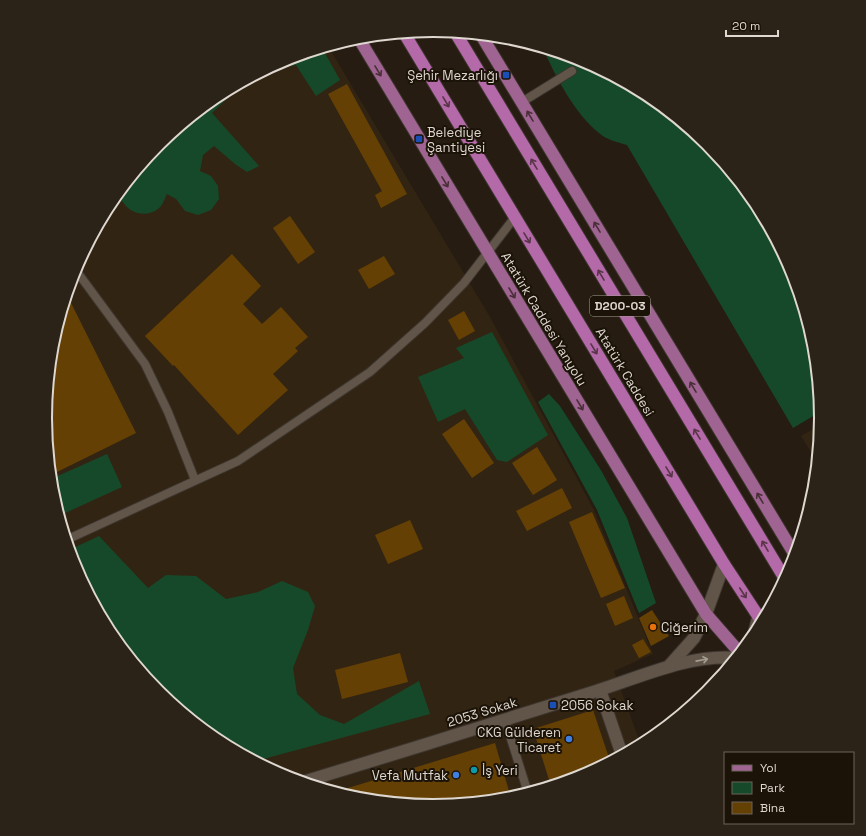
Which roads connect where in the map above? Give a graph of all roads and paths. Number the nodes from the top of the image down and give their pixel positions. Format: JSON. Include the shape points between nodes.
{"nodes":[{"id":1,"x":407,"y":38,"type":"edge"},
{"id":2,"x":458,"y":38,"type":"edge"},
{"id":3,"x":484,"y":40,"type":"edge"},
{"id":4,"x":362,"y":44,"type":"edge"},
{"id":5,"x":572,"y":71,"type":"dead end"},
{"id":6,"x":522,"y":102,"type":"junction"},
{"id":7,"x":515,"y":217,"type":"junction"},
{"id":8,"x":487,"y":252,"type":"junction"},
{"id":9,"x":80,"y":275,"type":"edge"},
{"id":10,"x":195,"y":480,"type":"junction"},
{"id":11,"x":71,"y":538,"type":"edge"},
{"id":12,"x":791,"y":548,"type":"edge"},
{"id":13,"x":724,"y":564,"type":"junction"},
{"id":14,"x":781,"y":573,"type":"edge"},
{"id":15,"x":706,"y":614,"type":"junction"},
{"id":16,"x":759,"y":616,"type":"edge"},
{"id":17,"x":736,"y":649,"type":"edge"},
{"id":18,"x":729,"y":657,"type":"edge"},
{"id":19,"x":669,"y":666,"type":"junction"},
{"id":20,"x":600,"y":690,"type":"junction"},
{"id":21,"x":505,"y":720,"type":"junction"},
{"id":22,"x":620,"y":750,"type":"edge"},
{"id":23,"x":312,"y":779,"type":"edge"},
{"id":24,"x":526,"y":787,"type":"edge"}],
"edges":[{"from":1,"to":7,"type":"highway","name":"Atatürk Caddesi","number":"D200-03","one_way":true},
{"from":14,"to":2,"type":"highway","number":"D200-03","one_way":true},
{"from":3,"to":6,"type":"main road"},
{"from":4,"to":8,"type":"main road","name":"Atatürk Caddesi Yanyolu","one_way":true},
{"from":5,"to":6,"type":"lane"},
{"from":12,"to":6,"type":"main road","one_way":true},
{"from":7,"to":8,"type":"lane"},
{"from":7,"to":13,"type":"highway","name":"Atatürk Caddesi","number":"D200-03","one_way":true},
{"from":8,"to":10,"type":"lane","via":[[464,283],[430,318],[370,372],[238,461]]},
{"from":8,"to":15,"type":"main road","name":"Atatürk Caddesi Yanyolu","one_way":true},
{"from":9,"to":10,"type":"lane","via":[[145,364],[168,412]]},
{"from":10,"to":11,"type":"lane"},
{"from":13,"to":15,"type":"street"},
{"from":13,"to":16,"type":"highway","name":"Atatürk Caddesi","number":"D200-03","one_way":true},
{"from":15,"to":17,"type":"main road","name":"Atatürk Caddesi Yanyolu"},
{"from":15,"to":19,"type":"street","via":[[694,638]]},
{"from":19,"to":18,"type":"street","name":"2053 Sokak","one_way":true,"via":[[708,658]]},
{"from":19,"to":20,"type":"street","name":"2053 Sokak"},
{"from":20,"to":21,"type":"street","name":"2053 Sokak"},
{"from":20,"to":22,"type":"street"},
{"from":21,"to":23,"type":"street","name":"2053 Sokak"},
{"from":21,"to":24,"type":"lane"}]}
